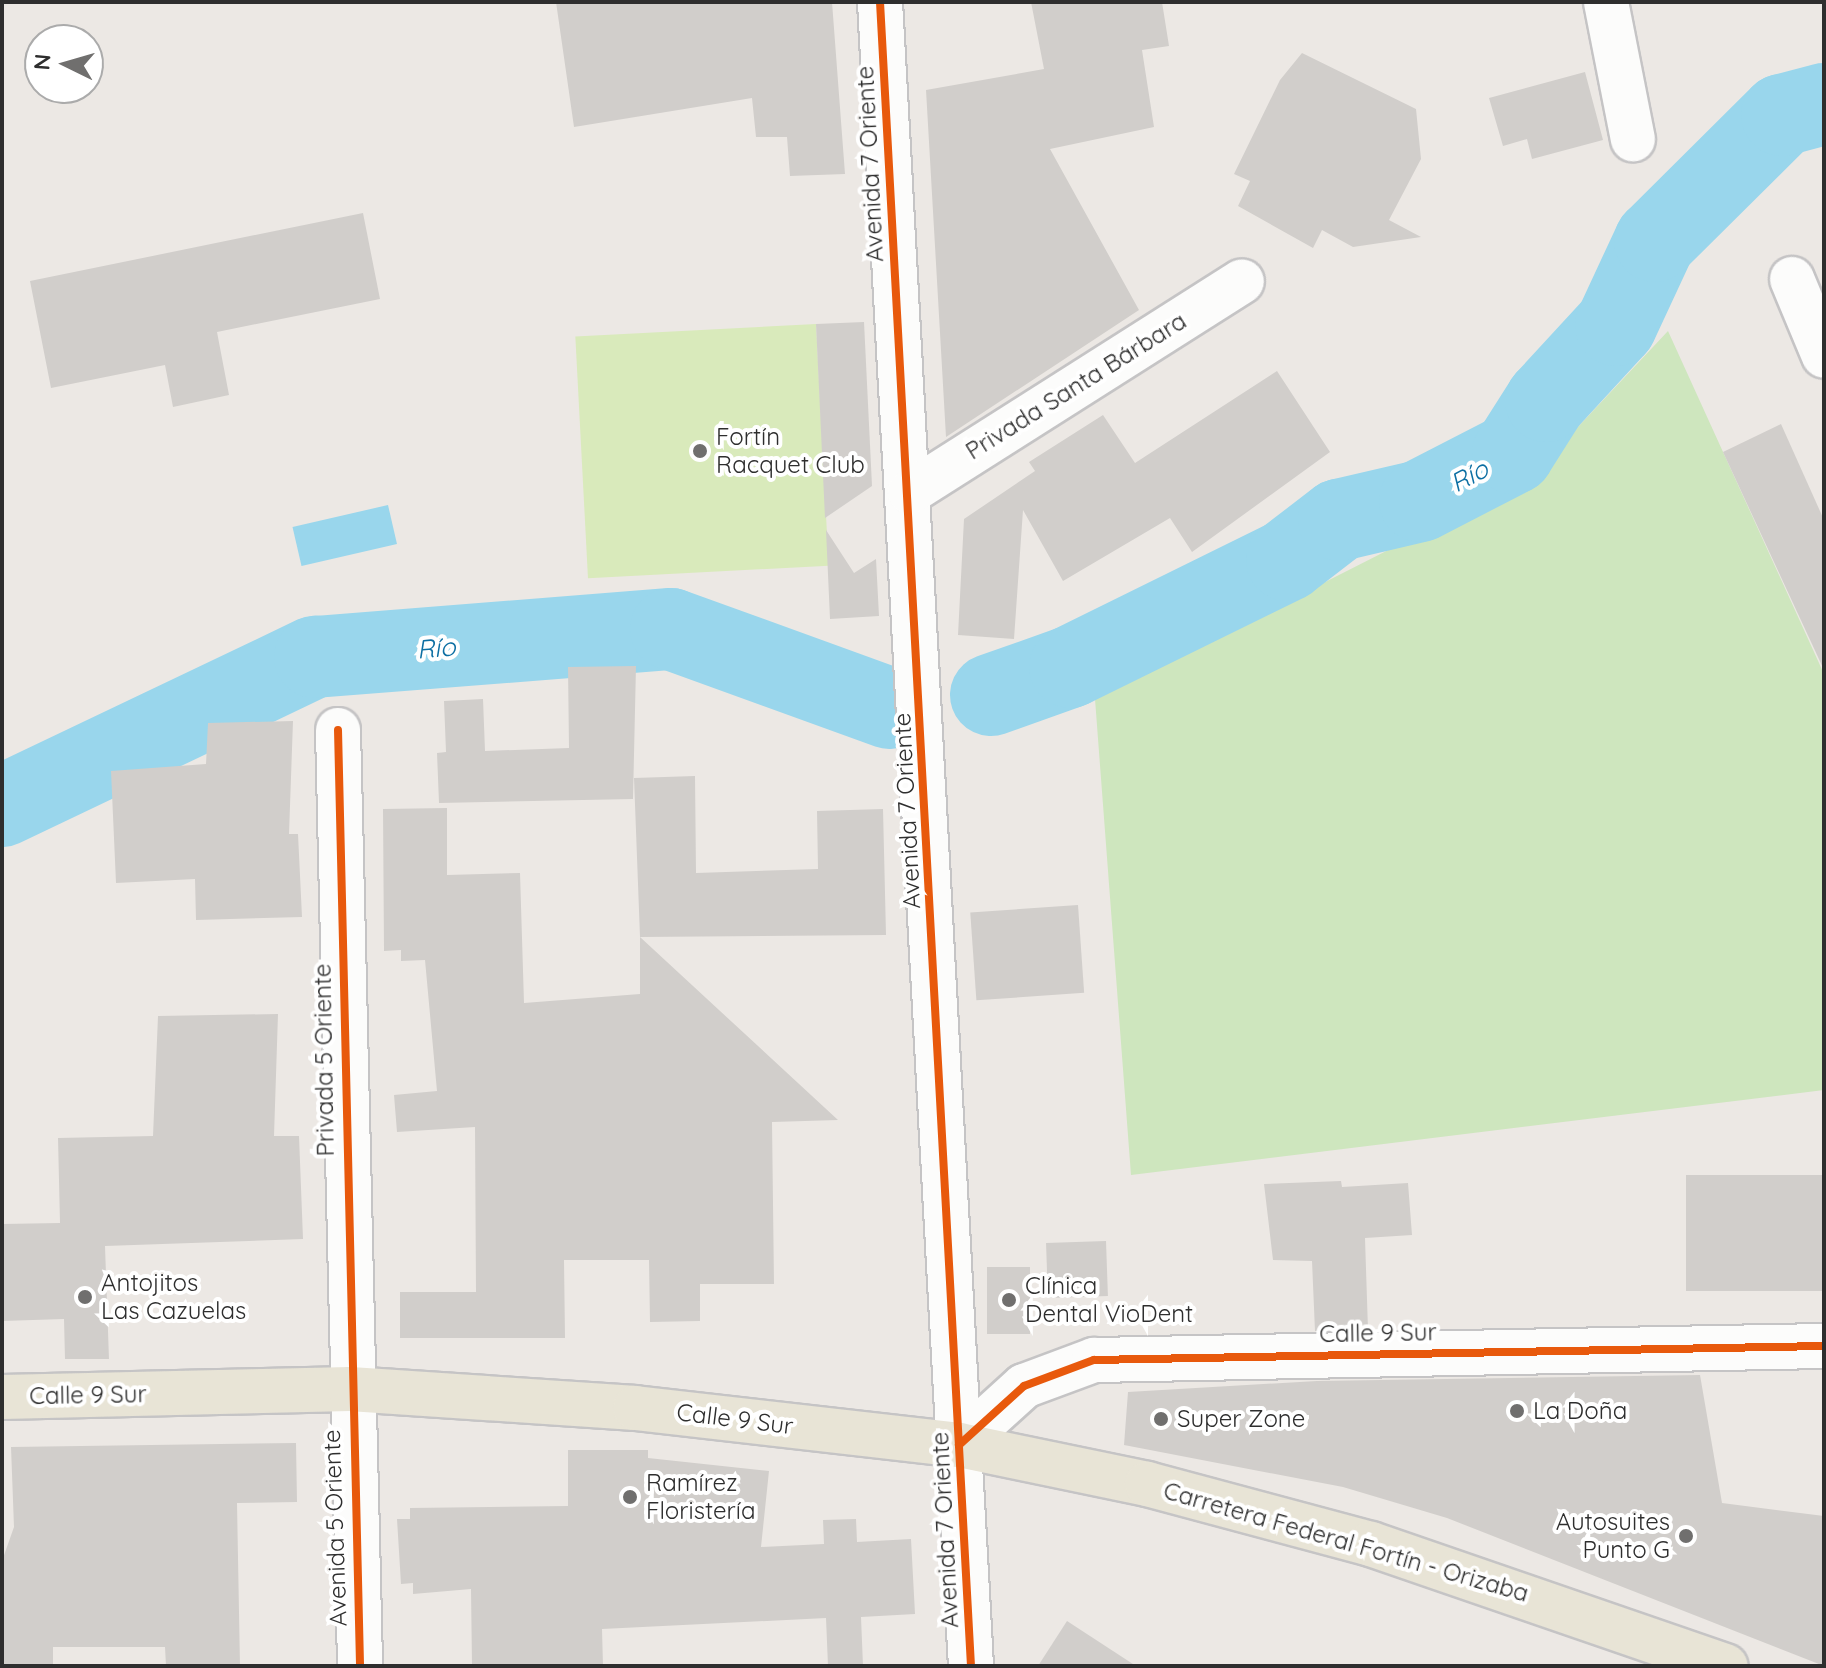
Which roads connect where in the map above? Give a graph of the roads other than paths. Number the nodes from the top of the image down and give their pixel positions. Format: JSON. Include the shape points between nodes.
{"nodes":[{"id":1,"x":880,"y":2,"type":"edge"},
{"id":2,"x":1606,"y":2,"type":"edge"},
{"id":3,"x":1633,"y":139,"type":"dead end"},
{"id":4,"x":1792,"y":279,"type":"dead end"},
{"id":5,"x":1242,"y":281,"type":"dead end"},
{"id":6,"x":1824,"y":356,"type":"edge"},
{"id":7,"x":910,"y":492,"type":"junction"},
{"id":8,"x":338,"y":730,"type":"dead end"},
{"id":9,"x":1824,"y":1346,"type":"edge"},
{"id":10,"x":350,"y":1389,"type":"junction"},
{"id":11,"x":2,"y":1397,"type":"edge"},
{"id":12,"x":959,"y":1445,"type":"junction"},
{"id":13,"x":360,"y":1666,"type":"edge"},
{"id":14,"x":971,"y":1666,"type":"edge"},
{"id":15,"x":1726,"y":1666,"type":"edge"}],
"edges":[{"from":1,"to":7,"type":"street","name":"Avenida 7 Oriente"},
{"from":2,"to":3,"type":"street"},
{"from":4,"to":6,"type":"street"},
{"from":5,"to":7,"type":"street","name":"Privada Santa Bárbara"},
{"from":7,"to":12,"type":"street","name":"Avenida 7 Oriente"},
{"from":8,"to":10,"type":"street","name":"Privada 5 Oriente"},
{"from":9,"to":12,"type":"street","name":"Calle 9 Sur","via":[[1094,1360],[1024,1386]]},
{"from":10,"to":11,"type":"main road","name":"Calle 9 Sur"},
{"from":10,"to":12,"type":"main road","name":"Calle 9 Sur","via":[[635,1408]]},
{"from":10,"to":13,"type":"street","name":"Avenida 5 Oriente"},
{"from":12,"to":14,"type":"street","name":"Avenida 7 Oriente"},
{"from":12,"to":15,"type":"main road","name":"Carretera Federal Fortín - Orizaba","via":[[1147,1484],[1371,1544]]}]}
